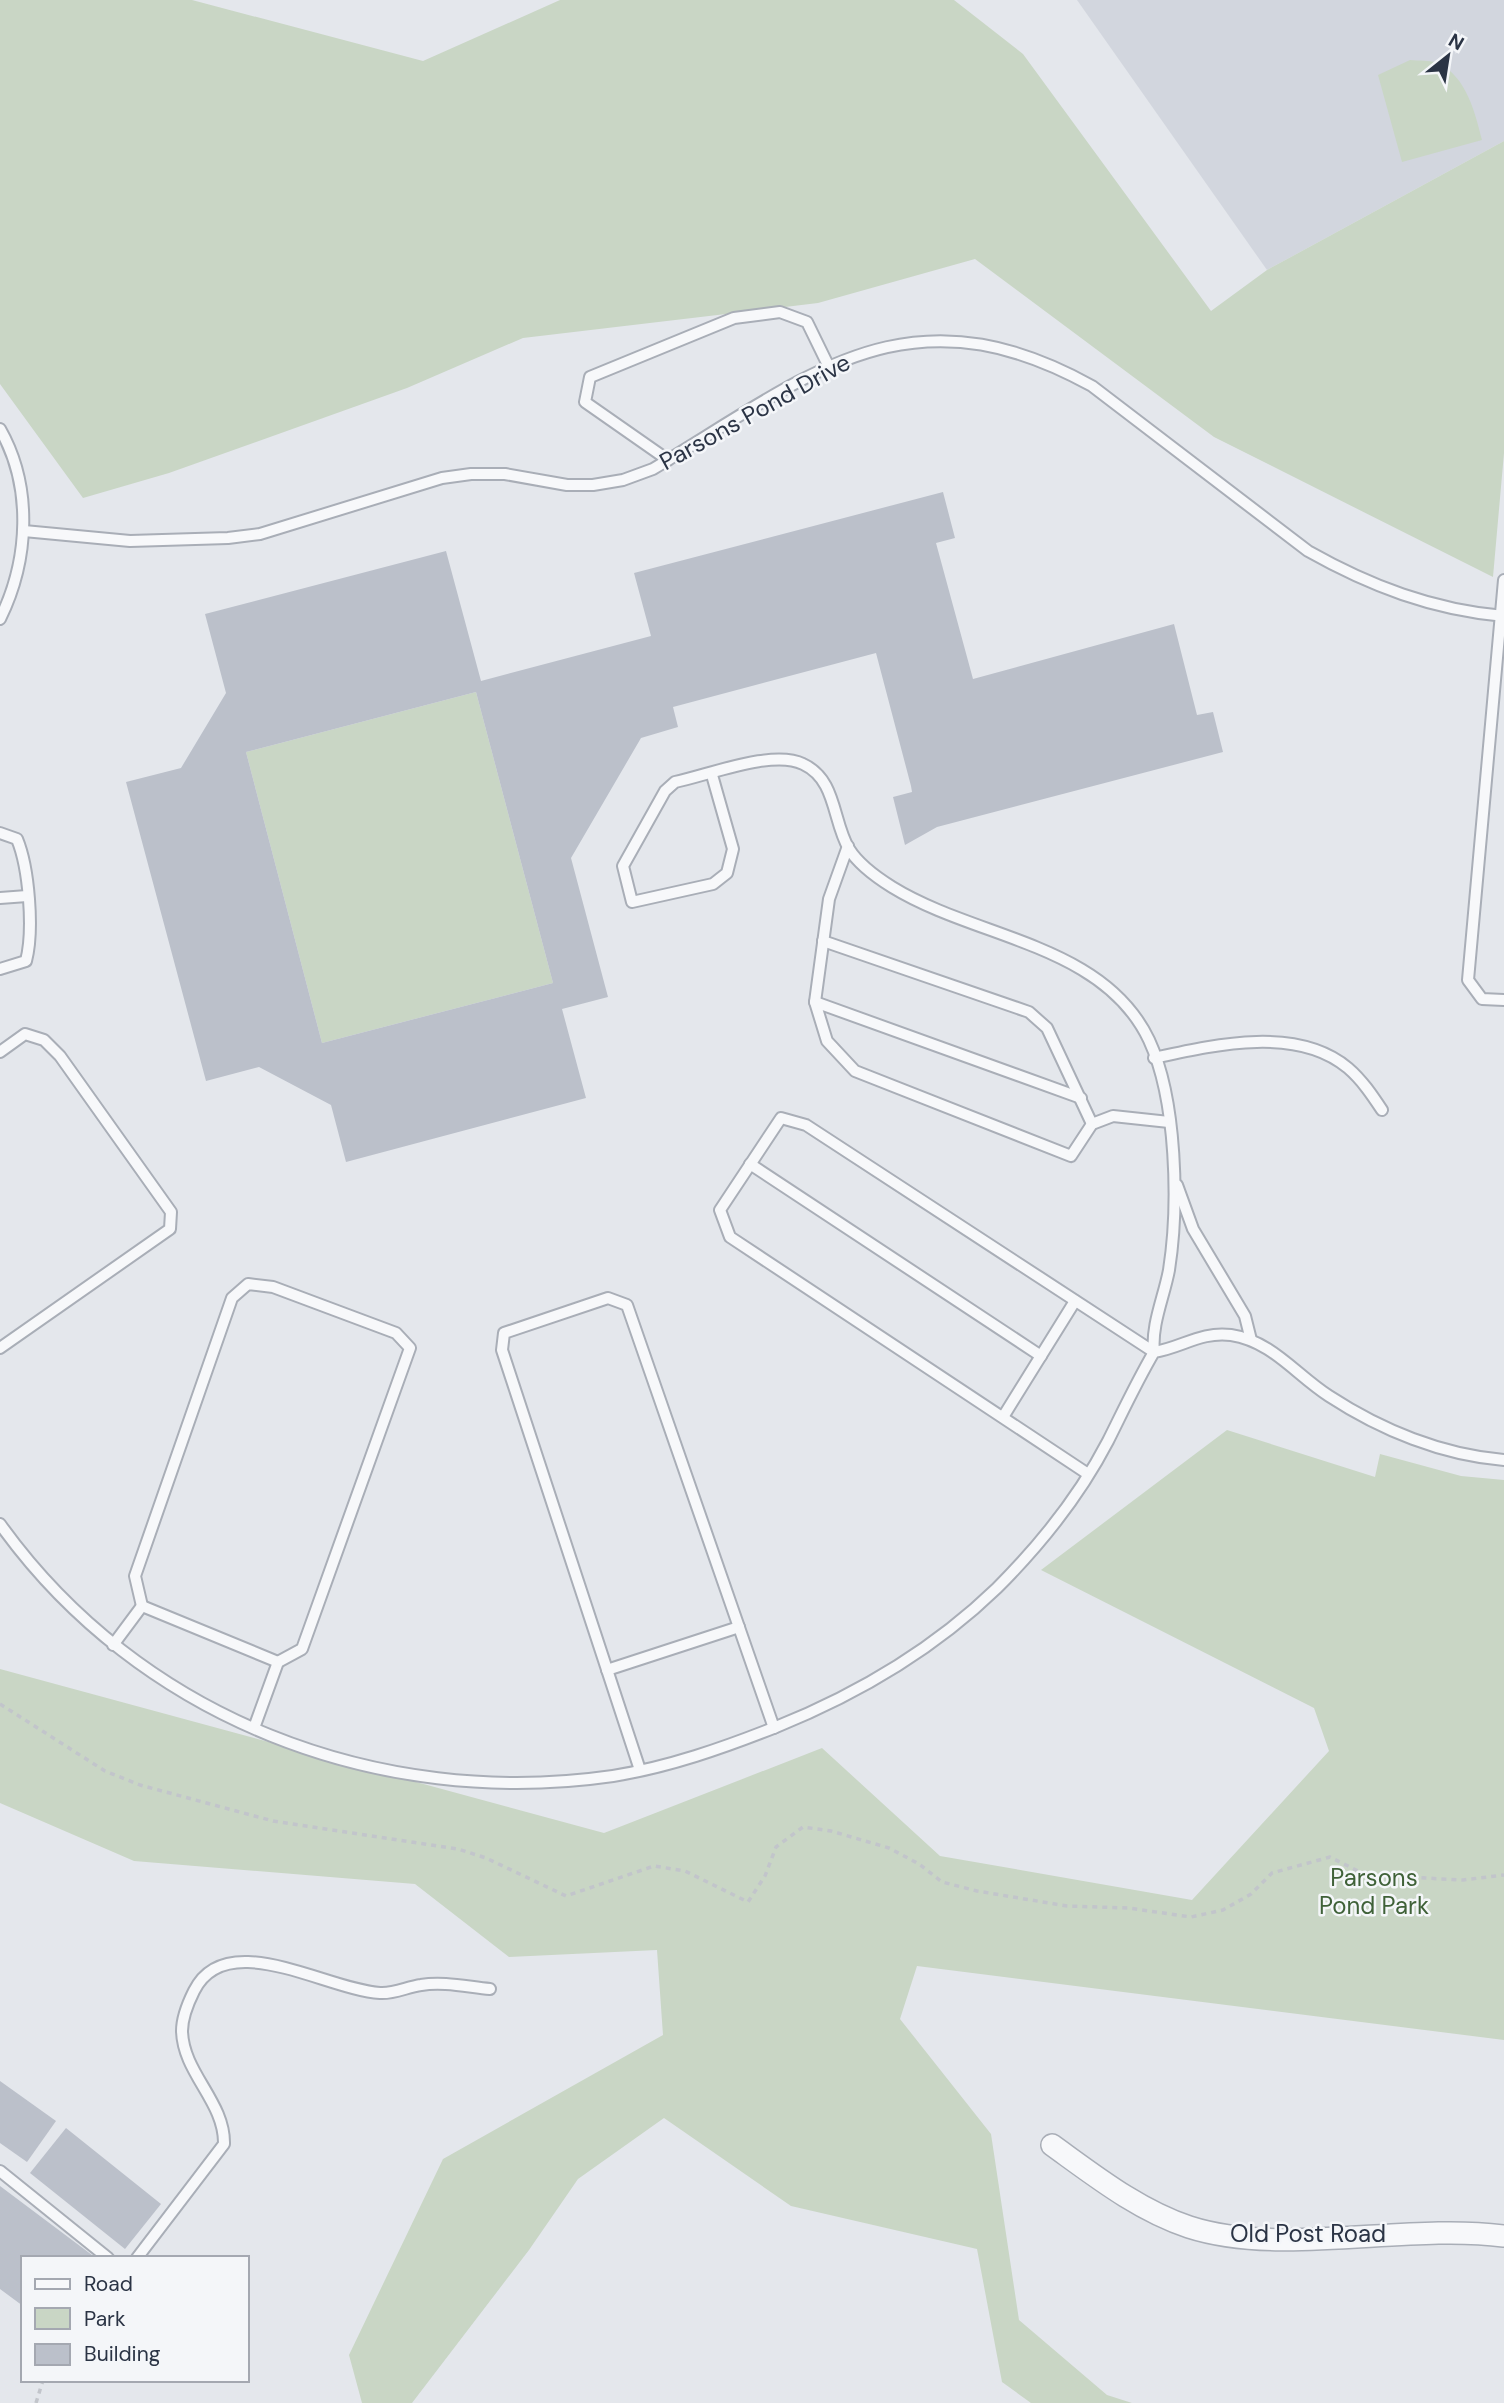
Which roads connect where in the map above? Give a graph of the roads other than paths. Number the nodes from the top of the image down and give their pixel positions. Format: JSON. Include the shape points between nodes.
{"nodes":[{"id":1,"x":828,"y":365,"type":"junction"},
{"id":2,"x":0,"y":429,"type":"edge"},
{"id":3,"x":668,"y":460,"type":"junction"},
{"id":4,"x":24,"y":531,"type":"junction"},
{"id":5,"x":1504,"y":580,"type":"edge"},
{"id":6,"x":1502,"y":616,"type":"edge"},
{"id":7,"x":0,"y":619,"type":"edge"},
{"id":8,"x":1498,"y":690,"type":"edge"},
{"id":9,"x":712,"y":775,"type":"junction"},
{"id":10,"x":0,"y":834,"type":"edge"},
{"id":11,"x":848,"y":846,"type":"junction"},
{"id":12,"x":27,"y":896,"type":"junction"},
{"id":13,"x":0,"y":898,"type":"edge"},
{"id":14,"x":823,"y":941,"type":"junction"},
{"id":15,"x":0,"y":969,"type":"edge"},
{"id":16,"x":1504,"y":1000,"type":"edge"},
{"id":17,"x":815,"y":1002,"type":"junction"},
{"id":18,"x":0,"y":1052,"type":"edge"},
{"id":19,"x":1154,"y":1058,"type":"junction"},
{"id":20,"x":1080,"y":1098,"type":"junction"},
{"id":21,"x":1382,"y":1110,"type":"dead end"},
{"id":22,"x":1169,"y":1122,"type":"junction"},
{"id":23,"x":1093,"y":1124,"type":"junction"},
{"id":24,"x":750,"y":1164,"type":"junction"},
{"id":25,"x":1174,"y":1176,"type":"junction"},
{"id":26,"x":1075,"y":1301,"type":"junction"},
{"id":27,"x":1251,"y":1340,"type":"junction"},
{"id":28,"x":0,"y":1348,"type":"edge"},
{"id":29,"x":1154,"y":1352,"type":"junction"},
{"id":30,"x":1041,"y":1356,"type":"junction"},
{"id":31,"x":1003,"y":1417,"type":"junction"},
{"id":32,"x":1504,"y":1460,"type":"edge"},
{"id":33,"x":1088,"y":1474,"type":"junction"},
{"id":34,"x":0,"y":1524,"type":"edge"},
{"id":35,"x":142,"y":1606,"type":"junction"},
{"id":36,"x":739,"y":1627,"type":"junction"},
{"id":37,"x":113,"y":1645,"type":"junction"},
{"id":38,"x":278,"y":1661,"type":"junction"},
{"id":39,"x":607,"y":1670,"type":"junction"},
{"id":40,"x":254,"y":1728,"type":"junction"},
{"id":41,"x":774,"y":1728,"type":"junction"},
{"id":42,"x":640,"y":1770,"type":"junction"},
{"id":43,"x":490,"y":1989,"type":"dead end"},
{"id":44,"x":1052,"y":2145,"type":"dead end"},
{"id":45,"x":0,"y":2171,"type":"edge"},
{"id":46,"x":1504,"y":2235,"type":"edge"},
{"id":47,"x":106,"y":2256,"type":"edge"},
{"id":48,"x":139,"y":2256,"type":"edge"}],
"edges":[{"from":1,"to":3,"type":"lane","name":"Parsons Pond Drive"},
{"from":1,"to":3,"type":"lane","via":[[807,322],[780,312],[734,318],[590,377],[585,402]]},
{"from":1,"to":6,"type":"lane","name":"Parsons Pond Drive","via":[[905,343],[943,341],[982,344],[1055,365],[1092,386],[1308,551],[1347,573],[1437,606]]},
{"from":2,"to":4,"type":"lane","via":[[16,467]]},
{"from":3,"to":4,"type":"lane","name":"Parsons Pond Drive","via":[[623,480],[593,485],[505,474],[442,478],[260,534],[228,538],[131,541]]},
{"from":4,"to":7,"type":"lane","via":[[20,564]]},
{"from":5,"to":6,"type":"lane"},
{"from":6,"to":8,"type":"lane"},
{"from":8,"to":16,"type":"lane","via":[[1468,980],[1482,999]]},
{"from":9,"to":9,"type":"lane","via":[[733,849],[727,873],[713,884],[632,902],[622,866],[665,792],[675,782]]},
{"from":9,"to":11,"type":"lane","via":[[766,759],[802,763],[822,775]]},
{"from":10,"to":12,"type":"lane","via":[[17,839],[24,855]]},
{"from":11,"to":14,"type":"lane","via":[[829,899]]},
{"from":11,"to":19,"type":"lane","via":[[871,874],[925,906],[1069,961],[1096,976],[1138,1020]]},
{"from":12,"to":13,"type":"lane"},
{"from":12,"to":15,"type":"lane","via":[[30,945],[26,961]]},
{"from":14,"to":17,"type":"lane"},
{"from":14,"to":20,"type":"lane","via":[[1029,1012],[1047,1028]]},
{"from":17,"to":20,"type":"lane"},
{"from":17,"to":23,"type":"lane","via":[[827,1041],[855,1071],[1071,1156]]},
{"from":18,"to":28,"type":"lane","via":[[25,1034],[44,1040],[171,1212],[170,1229]]},
{"from":19,"to":21,"type":"lane","via":[[1251,1043],[1305,1046],[1347,1067]]},
{"from":19,"to":22,"type":"lane"},
{"from":20,"to":23,"type":"lane"},
{"from":22,"to":23,"type":"lane","via":[[1112,1116]]},
{"from":22,"to":25,"type":"lane"},
{"from":24,"to":26,"type":"lane","via":[[781,1118],[806,1125]]},
{"from":24,"to":30,"type":"lane"},
{"from":24,"to":31,"type":"lane","via":[[720,1210],[730,1237]]},
{"from":25,"to":27,"type":"lane","via":[[1193,1229],[1245,1316]]},
{"from":25,"to":29,"type":"lane","via":[[1171,1254],[1152,1338]]},
{"from":26,"to":29,"type":"lane"},
{"from":26,"to":30,"type":"lane"},
{"from":27,"to":29,"type":"lane","via":[[1208,1334]]},
{"from":27,"to":32,"type":"lane","via":[[1367,1419],[1447,1450]]},
{"from":29,"to":33,"type":"lane"},
{"from":30,"to":31,"type":"lane"},
{"from":31,"to":33,"type":"lane"},
{"from":33,"to":41,"type":"lane","via":[[1033,1549],[956,1624],[867,1685]]},
{"from":34,"to":37,"type":"lane","via":[[61,1599]]},
{"from":35,"to":37,"type":"lane"},
{"from":35,"to":38,"type":"lane"},
{"from":35,"to":38,"type":"lane","via":[[135,1576],[232,1298],[248,1284],[273,1287],[396,1334],[410,1348],[312,1623],[302,1649]]},
{"from":36,"to":39,"type":"lane"},
{"from":36,"to":39,"type":"lane","via":[[627,1305],[608,1298],[504,1334],[502,1350]]},
{"from":36,"to":41,"type":"lane"},
{"from":37,"to":40,"type":"lane","via":[[180,1691]]},
{"from":38,"to":40,"type":"lane"},
{"from":39,"to":42,"type":"lane"},
{"from":40,"to":42,"type":"lane","via":[[338,1759],[447,1780],[559,1782]]},
{"from":41,"to":42,"type":"lane","via":[[723,1748]]},
{"from":43,"to":48,"type":"lane","via":[[433,1983],[377,1993],[249,1961],[222,1963],[210,1970],[192,1994],[182,2032],[223,2124],[224,2144]]},
{"from":44,"to":46,"type":"street","name":"Old Post Road","via":[[1156,2214],[1226,2236],[1263,2239],[1469,2231]]},
{"from":45,"to":47,"type":"lane"}]}
